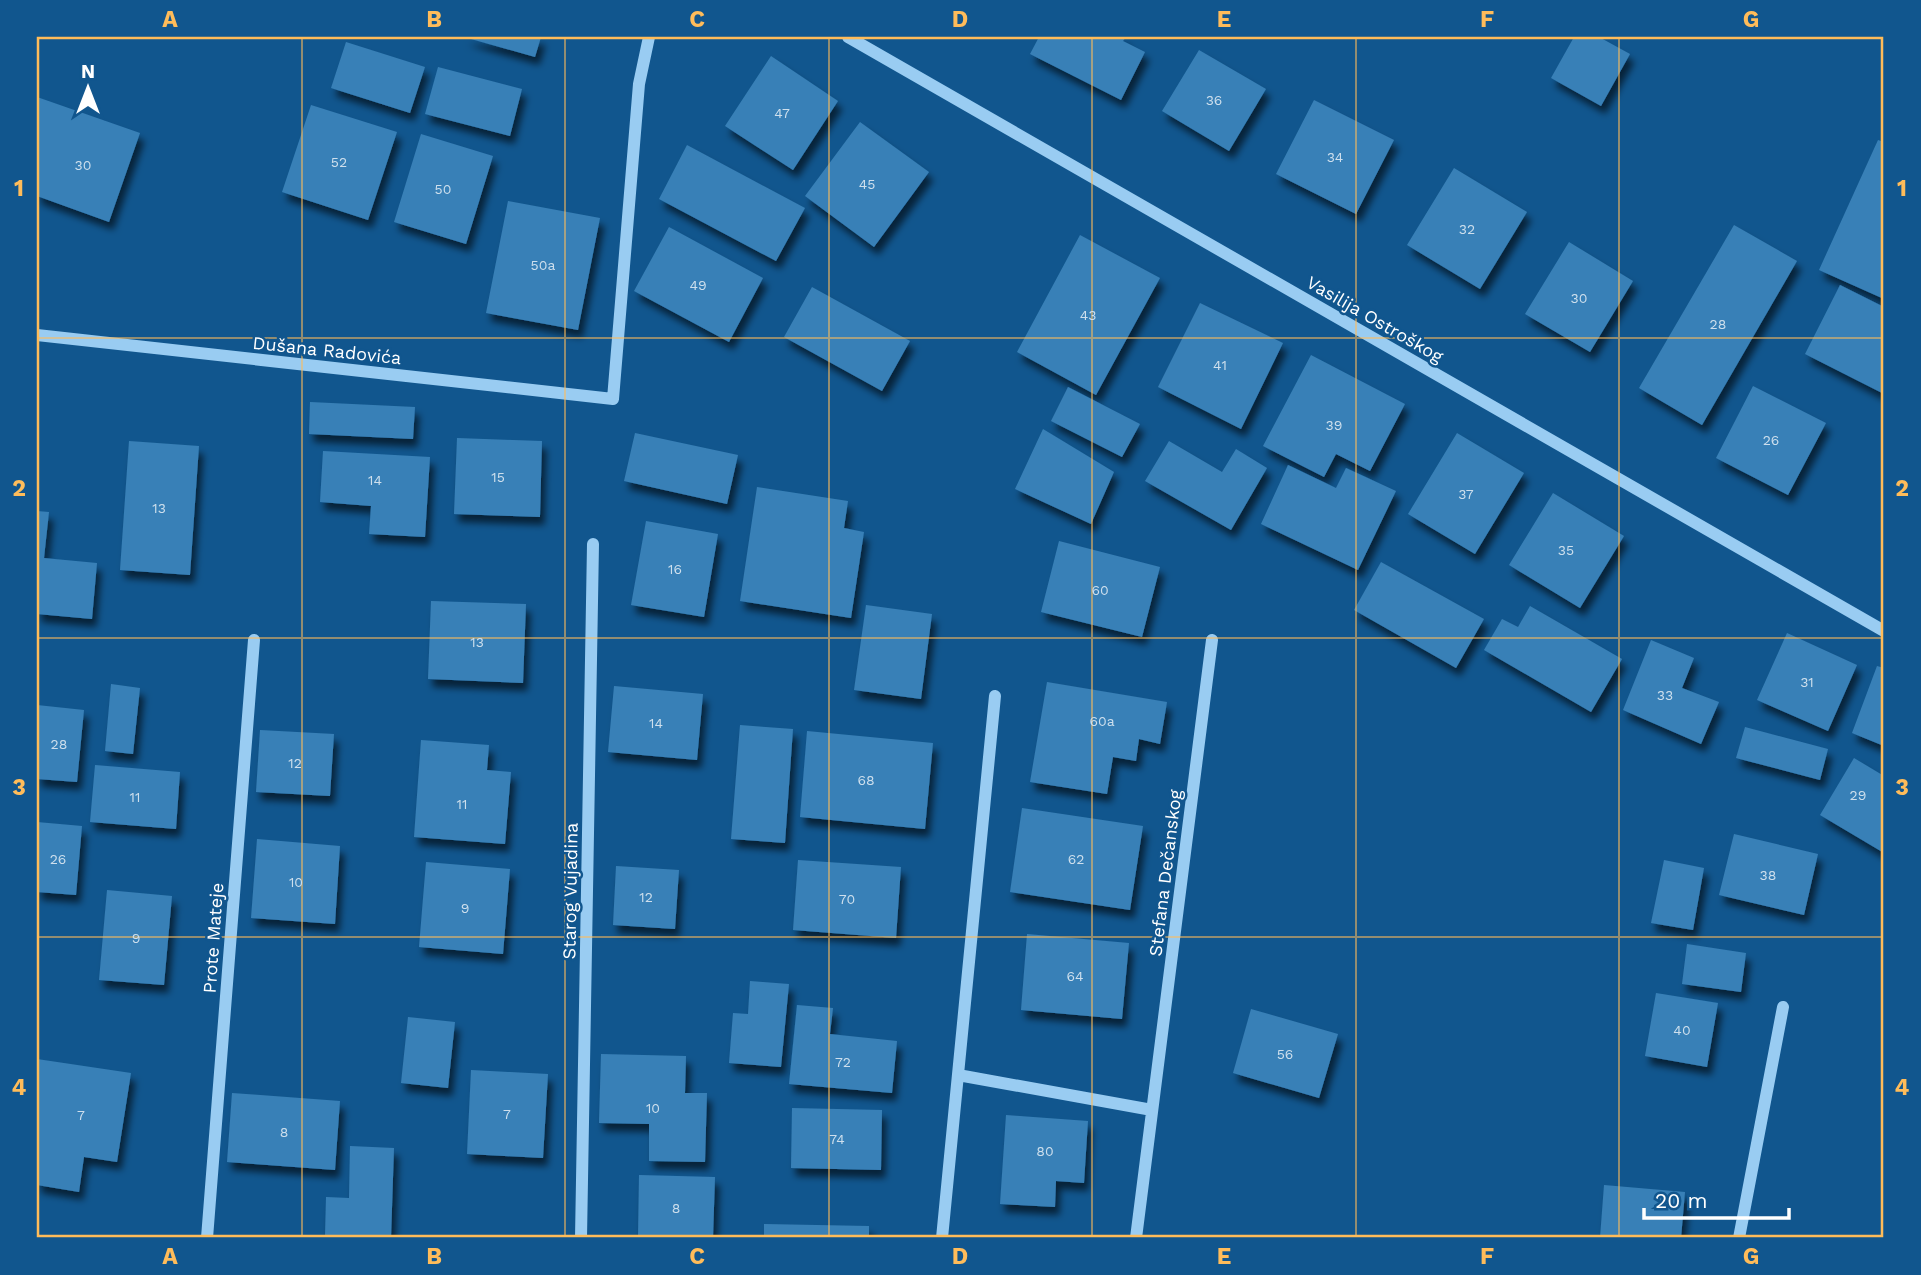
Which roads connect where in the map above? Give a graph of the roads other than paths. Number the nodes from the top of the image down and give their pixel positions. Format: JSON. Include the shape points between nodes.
{"nodes":[{"id":1,"x":649,"y":37,"type":"edge"},
{"id":2,"x":848,"y":37,"type":"edge"},
{"id":3,"x":37,"y":335,"type":"edge"},
{"id":4,"x":593,"y":544,"type":"dead end"},
{"id":5,"x":1884,"y":631,"type":"edge"},
{"id":6,"x":254,"y":640,"type":"dead end"},
{"id":7,"x":1212,"y":640,"type":"dead end"},
{"id":8,"x":995,"y":696,"type":"dead end"},
{"id":9,"x":1783,"y":1006,"type":"dead end"},
{"id":10,"x":958,"y":1075,"type":"junction"},
{"id":11,"x":1152,"y":1110,"type":"junction"},
{"id":12,"x":207,"y":1238,"type":"edge"},
{"id":13,"x":581,"y":1238,"type":"edge"},
{"id":14,"x":942,"y":1238,"type":"edge"},
{"id":15,"x":1136,"y":1238,"type":"edge"},
{"id":16,"x":1739,"y":1238,"type":"edge"}],
"edges":[{"from":1,"to":3,"type":"street","name":"Dušana Radovića","via":[[639,84],[613,399]]},
{"from":2,"to":5,"type":"street","name":"Vasilija Ostroškog"},
{"from":4,"to":13,"type":"street","name":"Starog Vujadina"},
{"from":6,"to":12,"type":"street","name":"Prote Mateje"},
{"from":7,"to":11,"type":"street","name":"Stefana Dečanskog"},
{"from":8,"to":10,"type":"street"},
{"from":9,"to":16,"type":"street"},
{"from":10,"to":11,"type":"street"},
{"from":10,"to":14,"type":"street"},
{"from":11,"to":15,"type":"street","name":"Stefana Dečanskog"}]}
